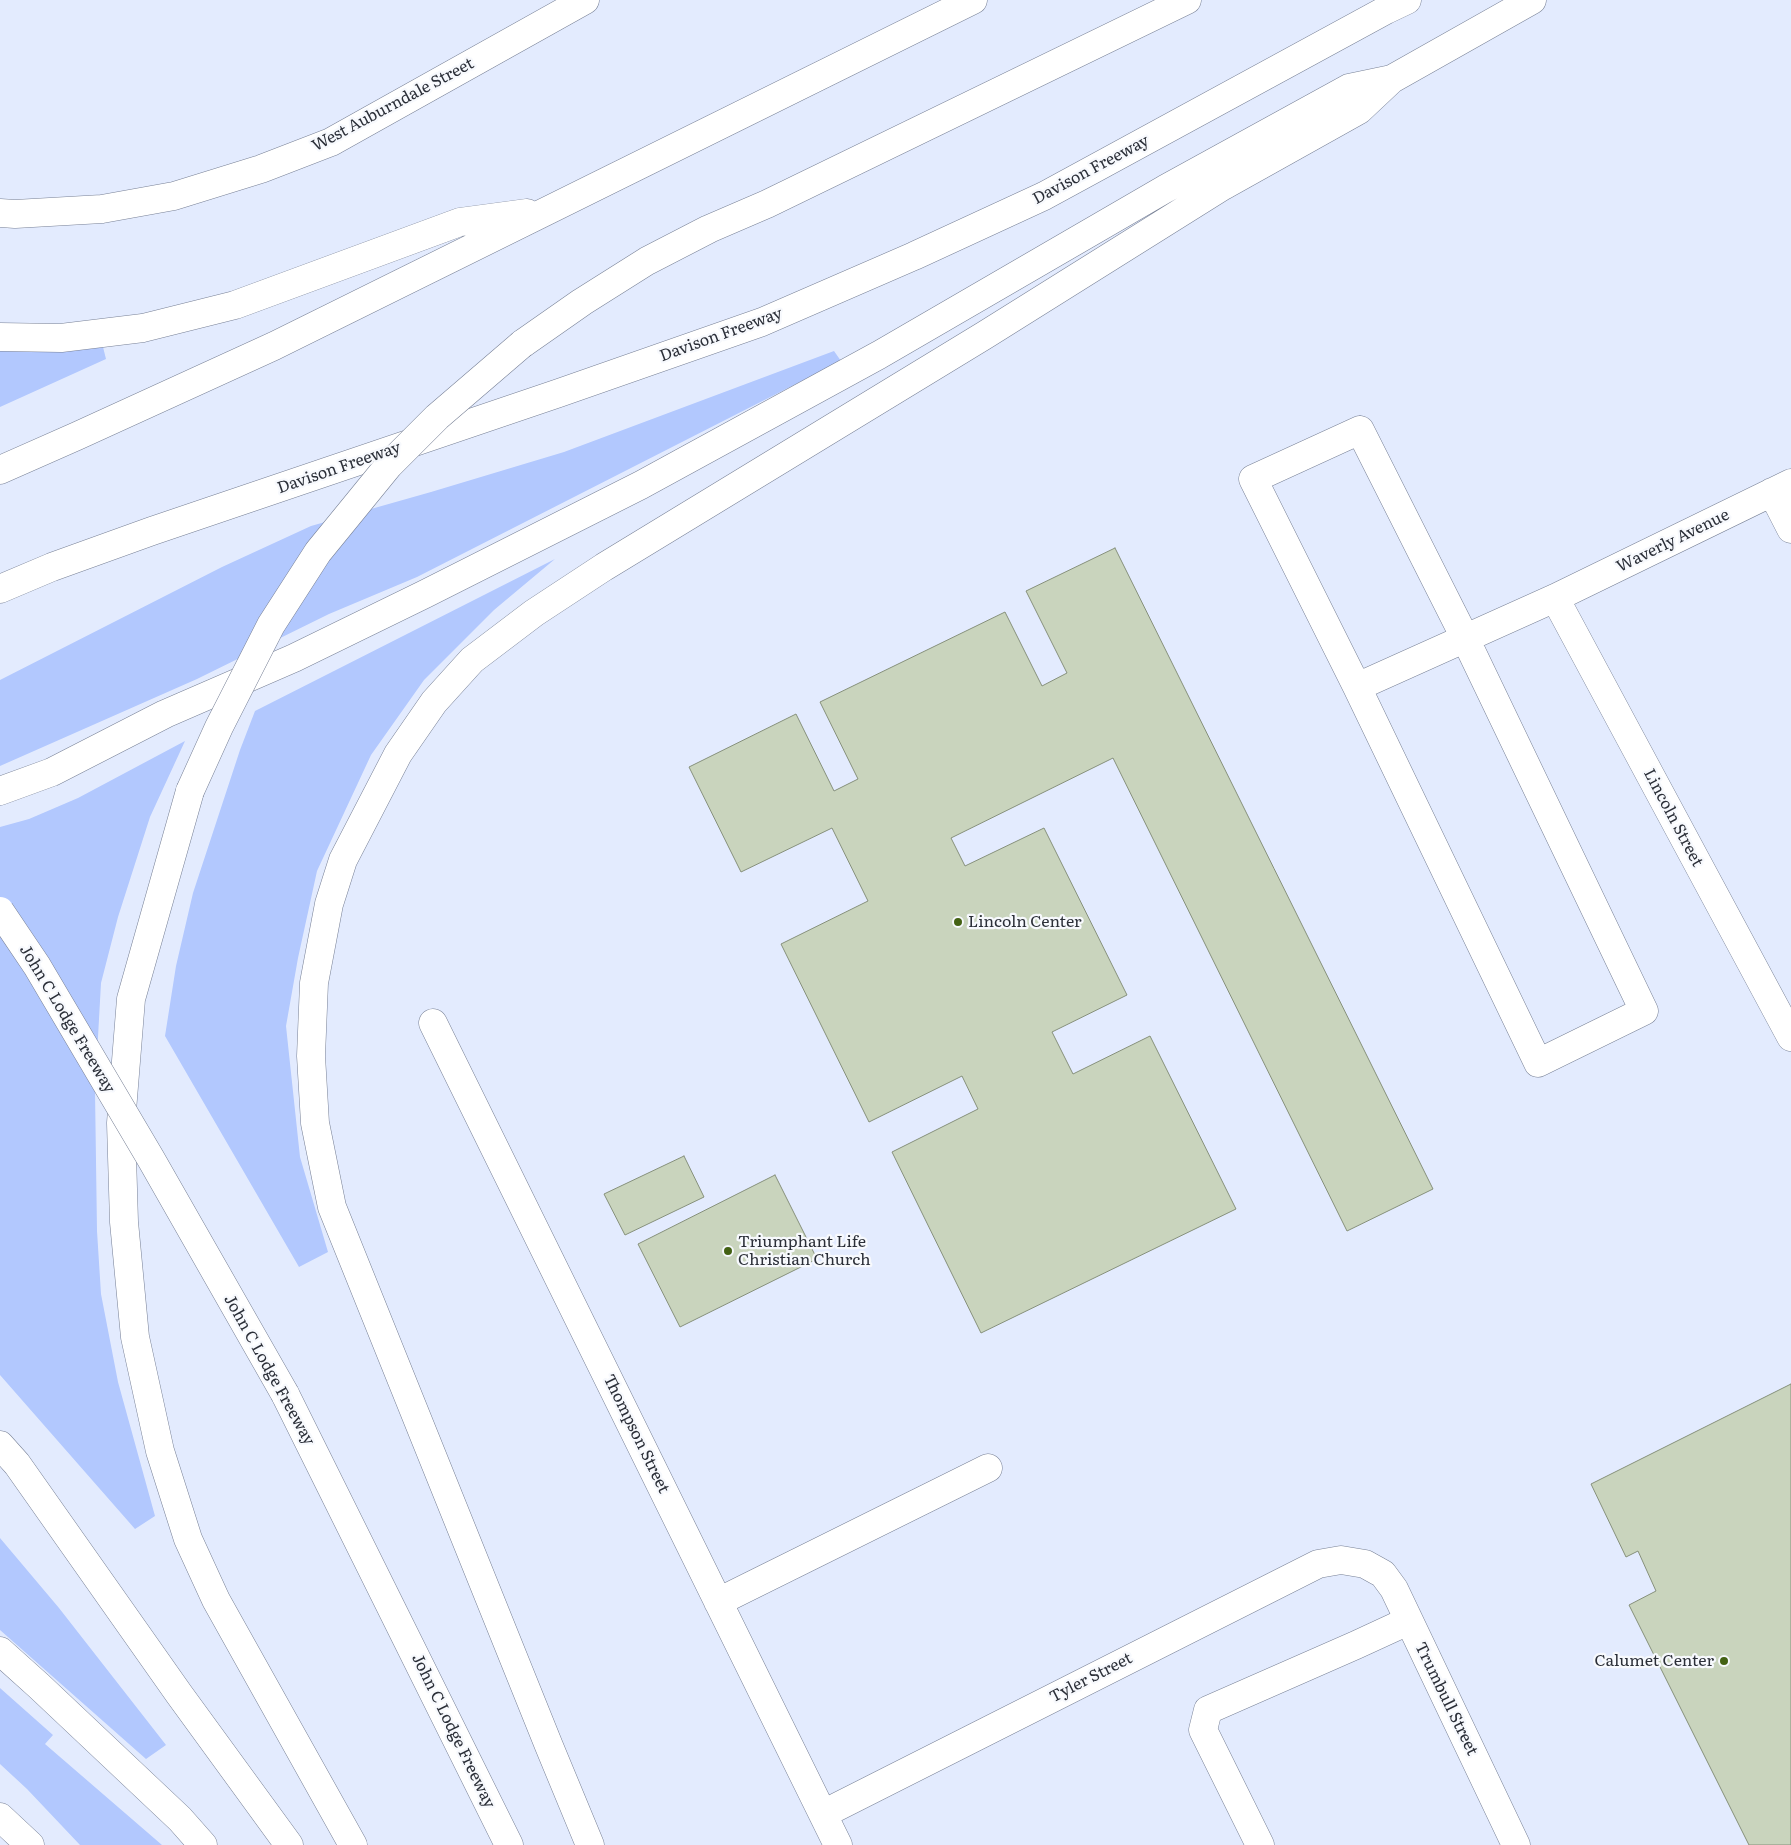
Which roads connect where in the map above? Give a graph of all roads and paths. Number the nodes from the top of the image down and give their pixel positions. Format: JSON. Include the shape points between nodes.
{"nodes":[{"id":1,"x":585,"y":0,"type":"edge"},
{"id":2,"x":973,"y":0,"type":"edge"},
{"id":3,"x":1187,"y":0,"type":"edge"},
{"id":4,"x":1407,"y":0,"type":"edge"},
{"id":5,"x":1532,"y":0,"type":"edge"},
{"id":6,"x":1392,"y":79,"type":"junction"},
{"id":7,"x":551,"y":210,"type":"junction"},
{"id":8,"x":5,"y":211,"type":"edge"},
{"id":9,"x":0,"y":337,"type":"edge"},
{"id":10,"x":0,"y":470,"type":"edge"},
{"id":11,"x":1782,"y":488,"type":"edge"},
{"id":12,"x":1791,"y":529,"type":"edge"},
{"id":13,"x":0,"y":589,"type":"edge"},
{"id":14,"x":1555,"y":598,"type":"junction"},
{"id":15,"x":1465,"y":638,"type":"junction"},
{"id":16,"x":1357,"y":687,"type":"junction"},
{"id":17,"x":0,"y":791,"type":"edge"},
{"id":18,"x":0,"y":911,"type":"edge"},
{"id":19,"x":433,"y":1024,"type":"dead end"},
{"id":20,"x":1791,"y":1037,"type":"edge"},
{"id":21,"x":0,"y":1445,"type":"edge"},
{"id":22,"x":988,"y":1468,"type":"dead end"},
{"id":23,"x":1365,"y":1564,"type":"joint"},
{"id":24,"x":718,"y":1602,"type":"junction"},
{"id":25,"x":1408,"y":1620,"type":"junction"},
{"id":26,"x":0,"y":1651,"type":"edge"},
{"id":27,"x":823,"y":1814,"type":"junction"},
{"id":28,"x":0,"y":1818,"type":"edge"},
{"id":29,"x":30,"y":1845,"type":"edge"},
{"id":30,"x":203,"y":1845,"type":"edge"},
{"id":31,"x":289,"y":1845,"type":"edge"},
{"id":32,"x":353,"y":1845,"type":"edge"},
{"id":33,"x":509,"y":1845,"type":"edge"},
{"id":34,"x":590,"y":1845,"type":"edge"},
{"id":35,"x":838,"y":1845,"type":"edge"},
{"id":36,"x":1260,"y":1845,"type":"edge"},
{"id":37,"x":1516,"y":1845,"type":"edge"}],
"edges":[{"from":1,"to":8,"type":"main road","name":"West Auburndale Street","via":[[331,142],[261,169],[174,196],[102,209]]},
{"from":2,"to":7,"type":"main road"},
{"from":3,"to":32,"type":"main road","bridge":true,"via":[[647,261],[522,344],[437,417],[389,465],[318,552],[271,625],[190,791],[131,999],[120,1123],[124,1222],[136,1338],[160,1451],[188,1539],[216,1600]]},
{"from":4,"to":13,"type":"main road","name":"Davison Freeway","via":[[1044,196],[762,322],[152,531]]},
{"from":5,"to":6,"type":"main road"},
{"from":6,"to":17,"type":"main road","via":[[1349,88],[1165,189],[879,355],[641,485],[294,658],[165,714],[52,772]]},
{"from":6,"to":34,"type":"main road","via":[[1359,110],[1223,186],[534,613],[472,660],[434,702],[398,754],[343,860],[329,904],[314,983],[312,1056],[316,1123],[332,1207]]},
{"from":7,"to":9,"type":"main road","via":[[460,222],[235,305],[143,328],[61,338]]},
{"from":7,"to":10,"type":"main road","via":[[274,346]]},
{"from":11,"to":12,"type":"main road"},
{"from":11,"to":14,"type":"main road","name":"Waverly Avenue"},
{"from":14,"to":15,"type":"main road","name":"Waverly Avenue"},
{"from":14,"to":20,"type":"main road","name":"Lincoln Street"},
{"from":15,"to":16,"type":"main road","name":"Waverly Avenue"},
{"from":15,"to":16,"type":"main road","via":[[1360,430],[1342,438],[1253,479]]},
{"from":15,"to":16,"type":"main road","via":[[1644,1011],[1538,1063]]},
{"from":18,"to":33,"type":"main road","name":"John C Lodge Freeway","bridge":true,"via":[[136,1134],[285,1394]]},
{"from":19,"to":24,"type":"main road","name":"Thompson Street"},
{"from":21,"to":31,"type":"main road","via":[[17,1464]]},
{"from":22,"to":24,"type":"main road"},
{"from":23,"to":25,"type":"main road","name":"Trumbull Street","via":[[1383,1574],[1394,1589]]},
{"from":23,"to":27,"type":"main road","name":"Tyler Street","via":[[1341,1560],[1318,1564]]},
{"from":24,"to":27,"type":"main road","name":"Thompson Street"},
{"from":25,"to":36,"type":"main road","via":[[1208,1710],[1203,1730]]},
{"from":25,"to":37,"type":"main road","name":"Trumbull Street"},
{"from":26,"to":30,"type":"main road","via":[[180,1819]]},
{"from":27,"to":35,"type":"main road","name":"Thompson Street"},
{"from":28,"to":29,"type":"main road"}]}
